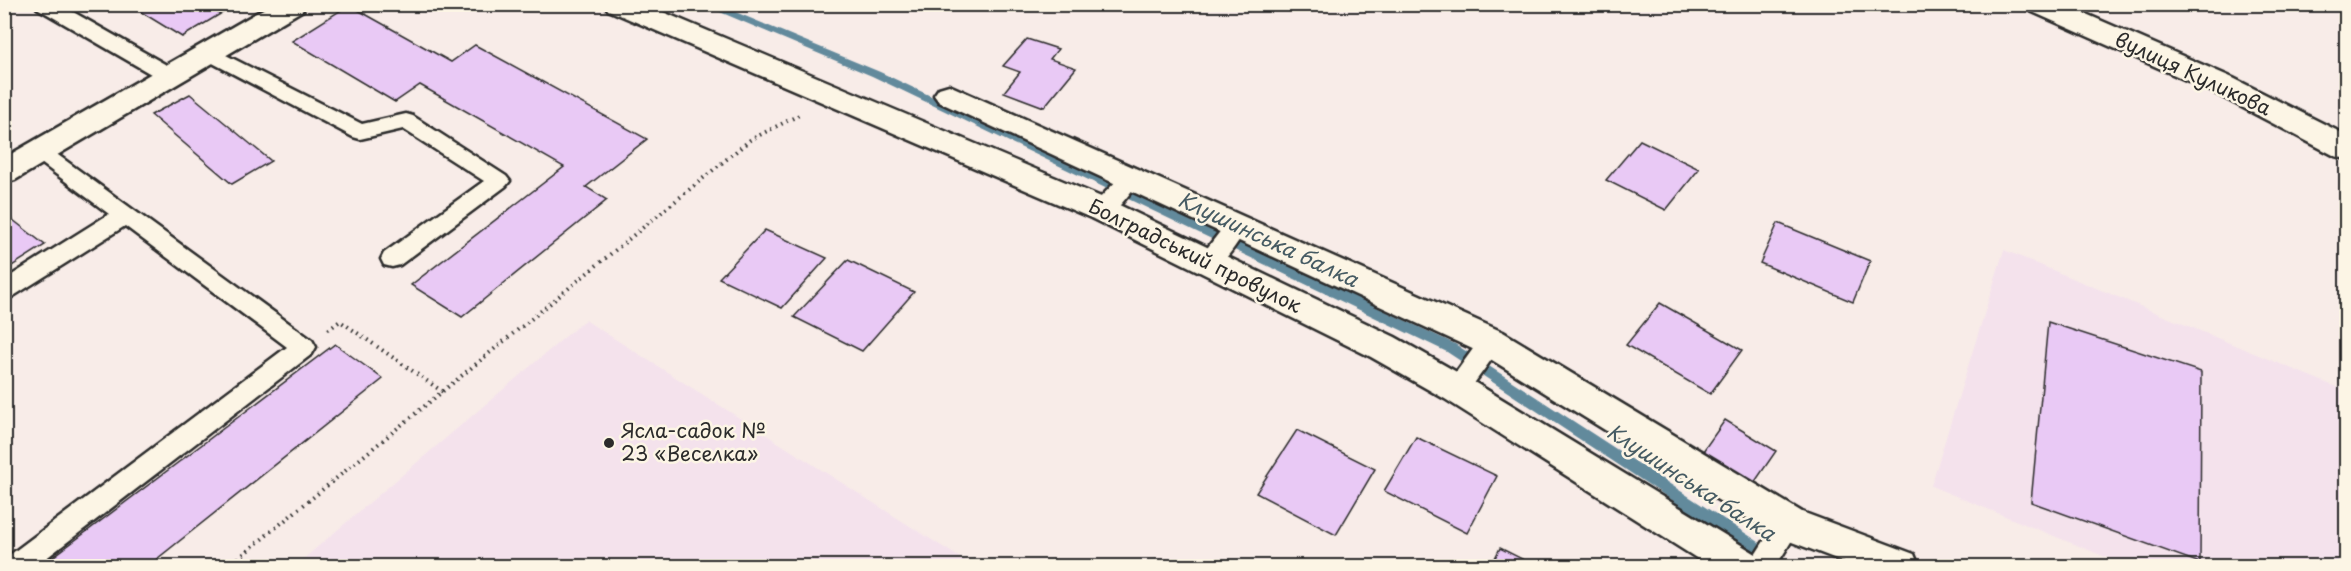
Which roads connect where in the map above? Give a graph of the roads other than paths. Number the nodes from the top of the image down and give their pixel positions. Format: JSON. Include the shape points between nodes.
{"nodes":[{"id":1,"x":44,"y":4,"type":"edge"},
{"id":2,"x":293,"y":4,"type":"edge"},
{"id":3,"x":618,"y":4,"type":"edge"},
{"id":4,"x":2038,"y":4,"type":"edge"},
{"id":5,"x":210,"y":52,"type":"junction"},
{"id":6,"x":170,"y":76,"type":"junction"},
{"id":7,"x":950,"y":95,"type":"dead end"},
{"id":8,"x":2346,"y":148,"type":"edge"},
{"id":9,"x":40,"y":152,"type":"junction"},
{"id":10,"x":4,"y":172,"type":"edge"},
{"id":11,"x":1117,"y":193,"type":"junction"},
{"id":12,"x":125,"y":215,"type":"junction"},
{"id":13,"x":1225,"y":243,"type":"junction"},
{"id":14,"x":392,"y":259,"type":"dead end"},
{"id":15,"x":4,"y":291,"type":"edge"},
{"id":16,"x":1487,"y":348,"type":"junction"},
{"id":17,"x":1463,"y":382,"type":"junction"},
{"id":18,"x":1784,"y":533,"type":"junction"},
{"id":19,"x":1761,"y":566,"type":"edge"},
{"id":20,"x":16,"y":567,"type":"edge"},
{"id":21,"x":1742,"y":567,"type":"edge"},
{"id":22,"x":1900,"y":567,"type":"edge"}],
"edges":[{"from":1,"to":6,"type":"lane"},
{"from":2,"to":5,"type":"street"},
{"from":3,"to":11,"type":"street","name":"Болградський провулок","via":[[835,97]]},
{"from":4,"to":8,"type":"street","name":"вулиця Куликова","via":[[2223,85]]},
{"from":5,"to":6,"type":"street"},
{"from":5,"to":14,"type":"lane","via":[[360,132],[406,121],[499,181]]},
{"from":6,"to":9,"type":"street"},
{"from":7,"to":11,"type":"street","name":"Болградський провулок"},
{"from":9,"to":10,"type":"street"},
{"from":9,"to":12,"type":"lane"},
{"from":11,"to":13,"type":"street","name":"Болградський провулок"},
{"from":11,"to":13,"type":"street","name":"Болградський провулок"},
{"from":12,"to":15,"type":"lane"},
{"from":12,"to":20,"type":"lane","via":[[304,347]]},
{"from":13,"to":16,"type":"street","name":"Болградський провулок"},
{"from":13,"to":17,"type":"street","name":"Болградський провулок","via":[[1383,347]]},
{"from":16,"to":17,"type":"lane"},
{"from":16,"to":18,"type":"street","name":"Болградський провулок"},
{"from":17,"to":21,"type":"street","name":"Болградський провулок"},
{"from":18,"to":19,"type":"lane"},
{"from":18,"to":22,"type":"street","name":"Болградський провулок"}]}
